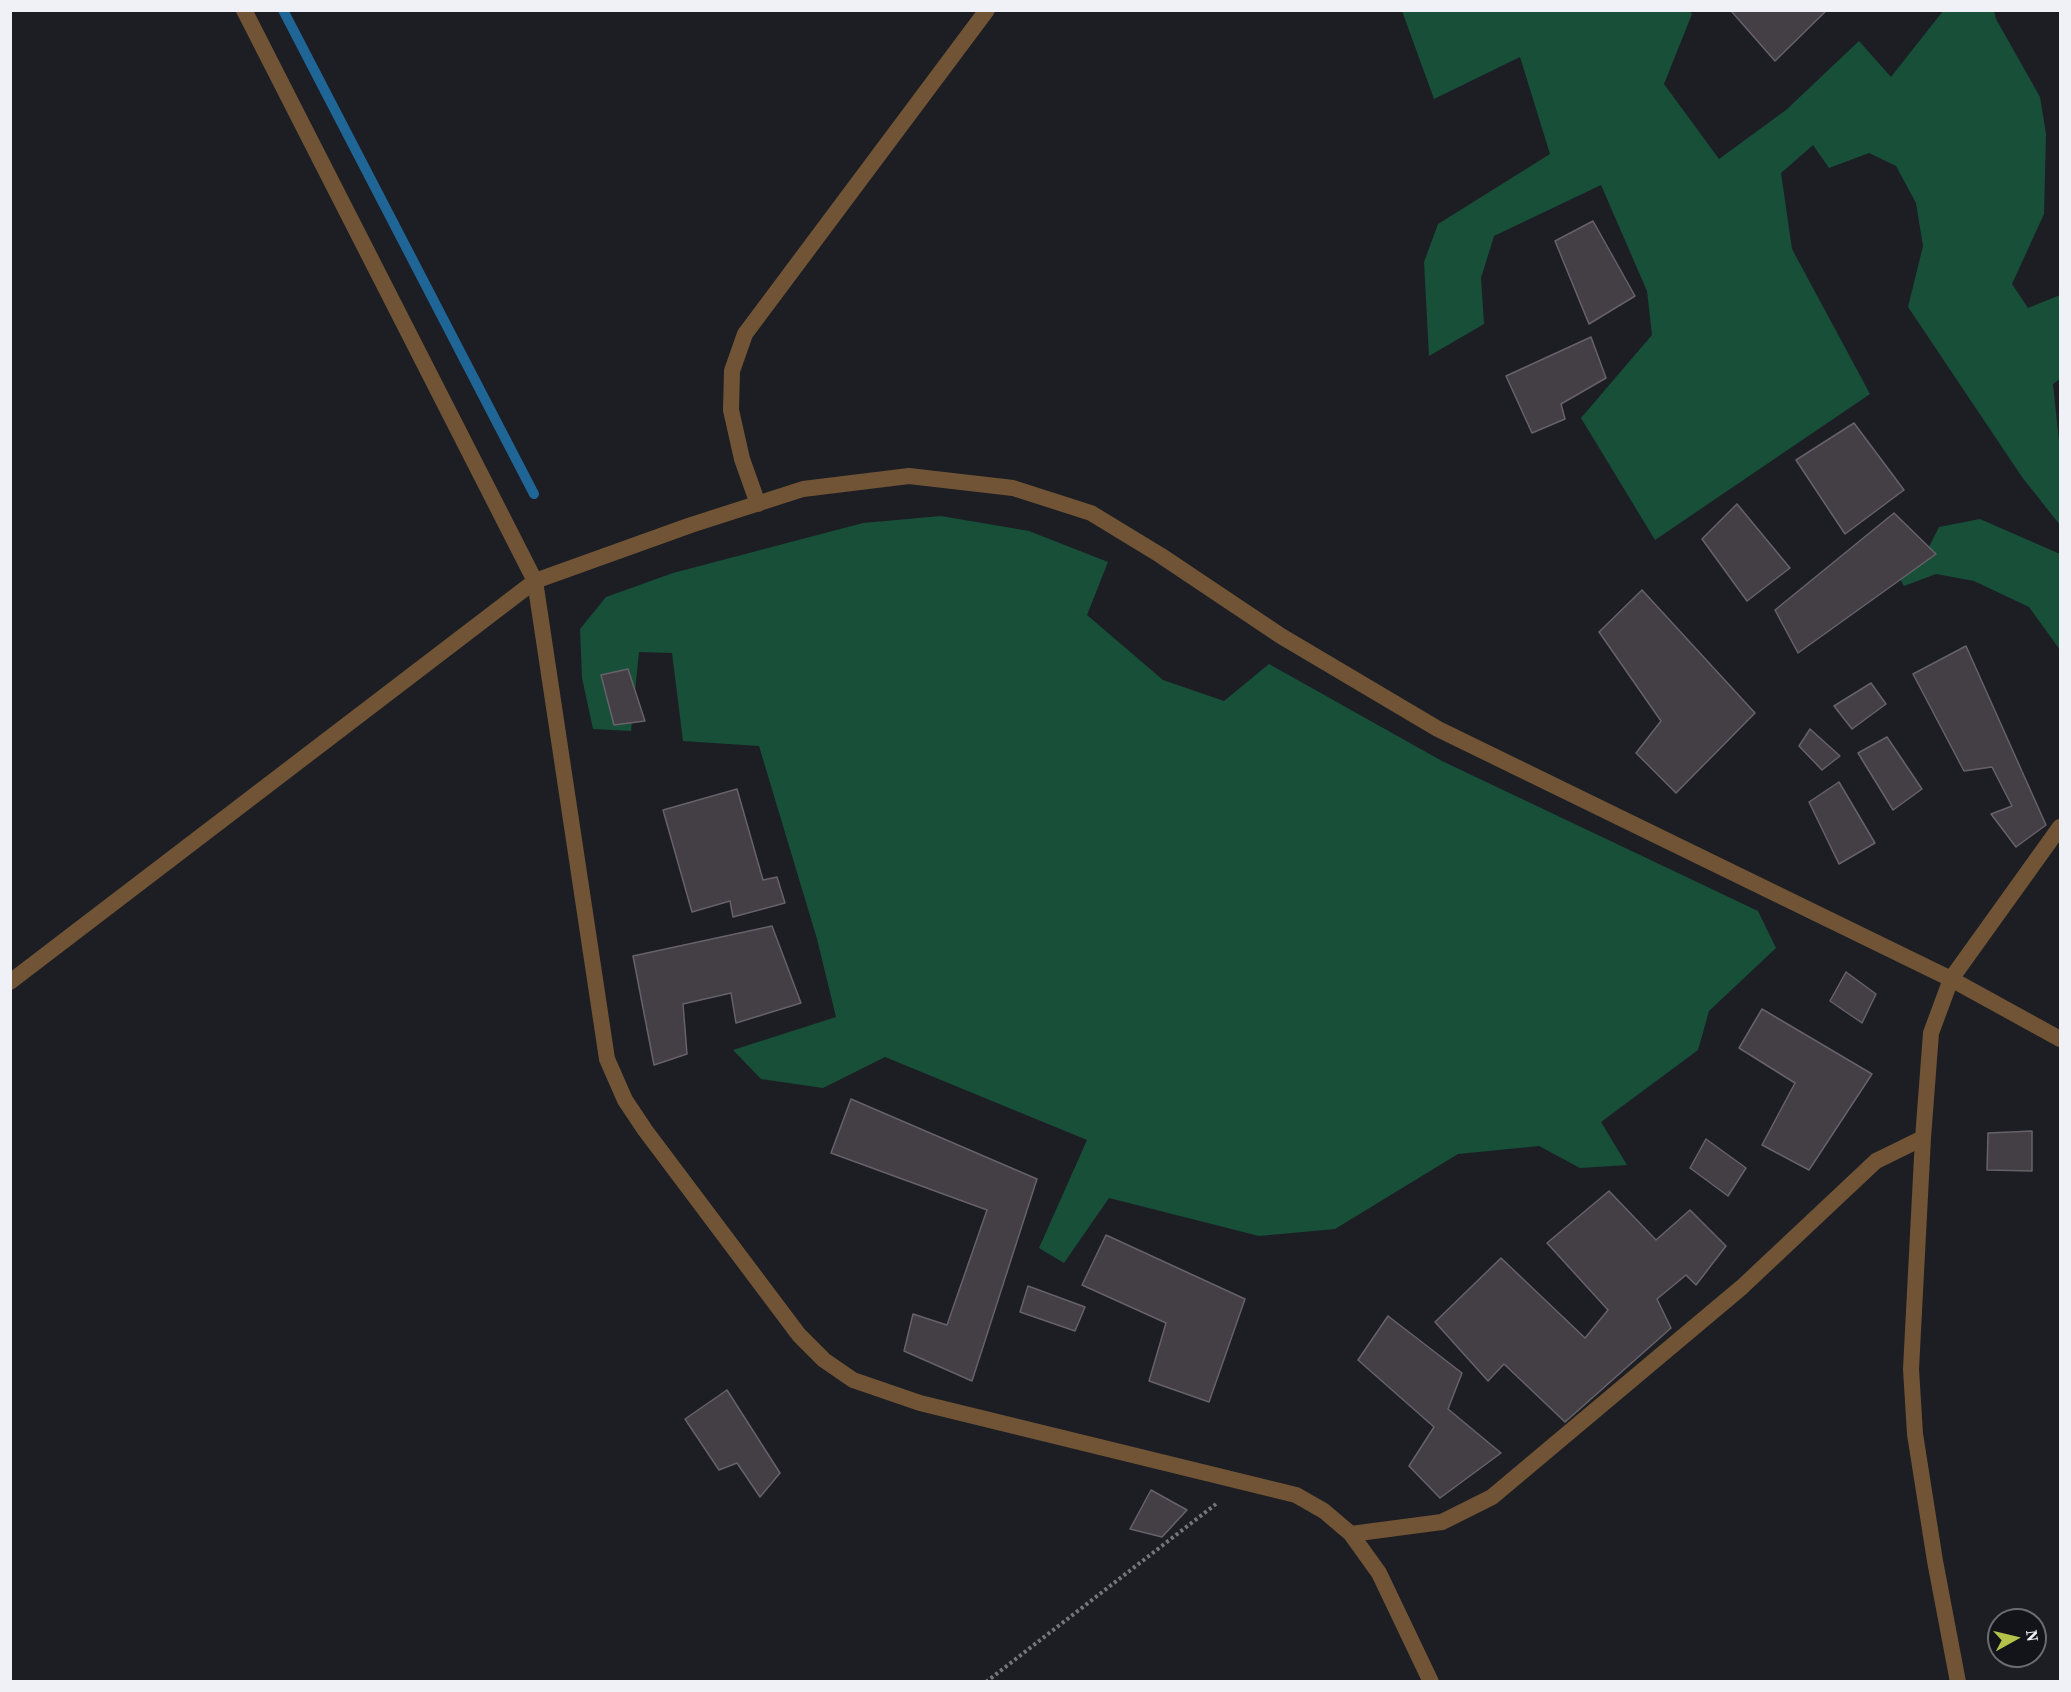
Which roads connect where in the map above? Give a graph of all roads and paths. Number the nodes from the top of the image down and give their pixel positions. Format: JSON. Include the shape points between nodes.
{"nodes":[{"id":1,"x":244,"y":10,"type":"edge"},
{"id":2,"x":987,"y":10,"type":"edge"},
{"id":3,"x":758,"y":504,"type":"junction"},
{"id":4,"x":535,"y":581,"type":"junction"},
{"id":5,"x":2061,"y":827,"type":"edge"},
{"id":6,"x":1951,"y":979,"type":"junction"},
{"id":7,"x":10,"y":982,"type":"edge"},
{"id":8,"x":2061,"y":1039,"type":"edge"},
{"id":9,"x":1923,"y":1138,"type":"junction"},
{"id":10,"x":1246,"y":1482,"type":"junction"},
{"id":11,"x":1351,"y":1534,"type":"junction"},
{"id":12,"x":986,"y":1682,"type":"edge"},
{"id":13,"x":1431,"y":1682,"type":"edge"},
{"id":14,"x":1958,"y":1682,"type":"edge"}],
"edges":[{"from":1,"to":4,"type":"street"},
{"from":2,"to":3,"type":"street","via":[[746,334],[732,371],[731,410],[741,459]]},
{"from":3,"to":4,"type":"street"},
{"from":3,"to":6,"type":"street","via":[[803,489],[909,476],[1013,488],[1091,513],[1281,636],[1438,729]]},
{"from":4,"to":7,"type":"street"},
{"from":4,"to":10,"type":"street","via":[[607,1059],[625,1100],[645,1130],[799,1335],[824,1360],[853,1380],[880,1391]]},
{"from":5,"to":6,"type":"street"},
{"from":6,"to":8,"type":"street"},
{"from":6,"to":9,"type":"street","via":[[1931,1033]]},
{"from":9,"to":11,"type":"street","via":[[1876,1161],[1742,1287],[1492,1497],[1442,1522]]},
{"from":9,"to":14,"type":"street","via":[[1911,1380],[1924,1492]]},
{"from":10,"to":11,"type":"street","via":[[1296,1495],[1324,1511]]},
{"from":10,"to":12,"type":"path"},
{"from":11,"to":13,"type":"street","via":[[1379,1573]]}]}
